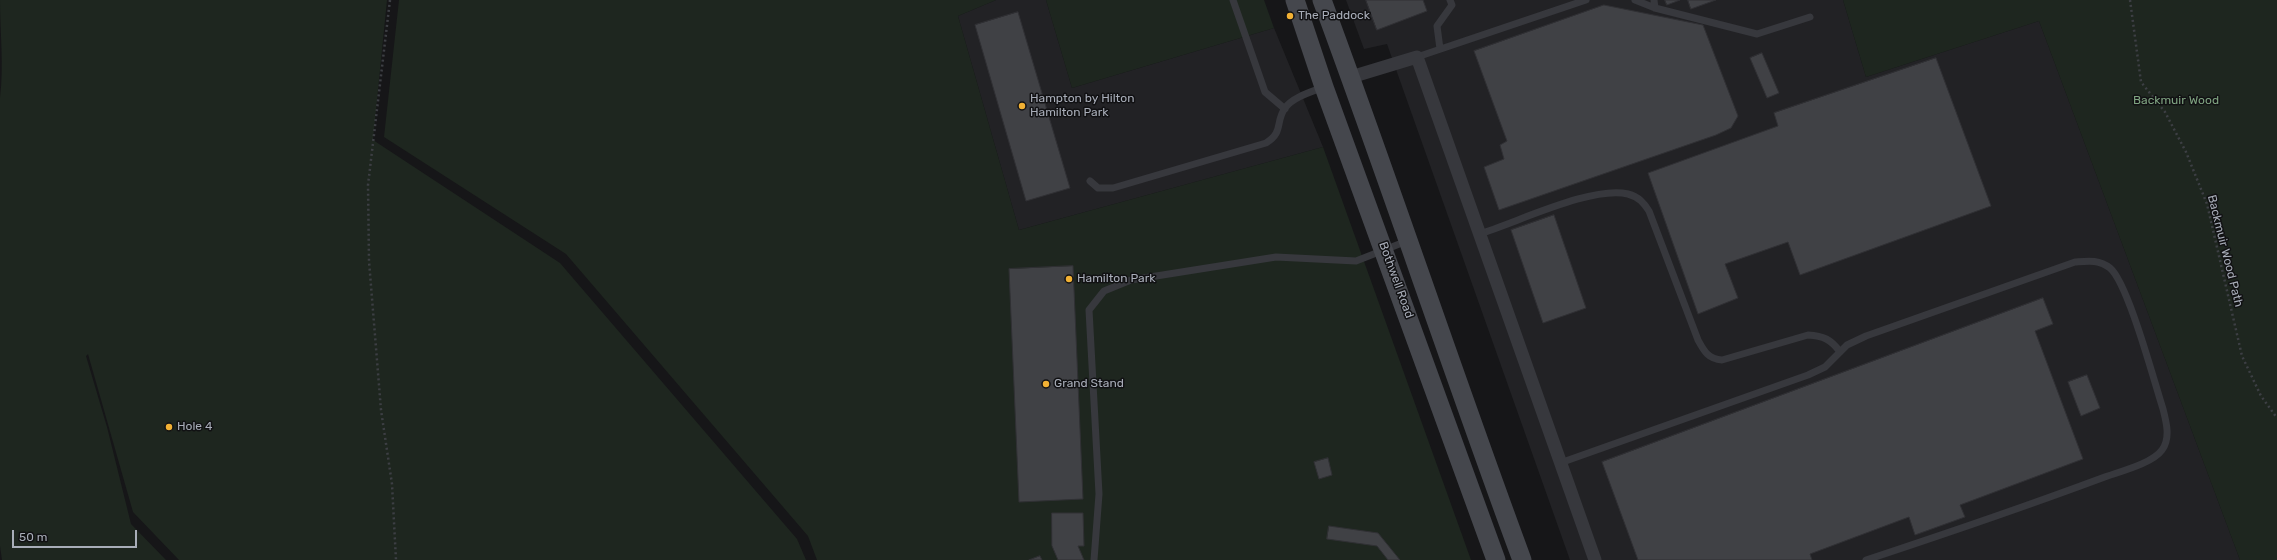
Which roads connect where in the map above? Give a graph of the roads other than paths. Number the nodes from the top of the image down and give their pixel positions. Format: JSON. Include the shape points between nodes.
{"nodes":[{"id":1,"x":1233,"y":0,"type":"edge"},
{"id":2,"x":1295,"y":0,"type":"edge"},
{"id":3,"x":1322,"y":0,"type":"edge"},
{"id":4,"x":1450,"y":0,"type":"edge"},
{"id":5,"x":1586,"y":0,"type":"edge"},
{"id":6,"x":1635,"y":0,"type":"edge"},
{"id":7,"x":1654,"y":0,"type":"edge"},
{"id":8,"x":1655,"y":8,"type":"junction"},
{"id":9,"x":1810,"y":17,"type":"dead end"},
{"id":10,"x":1440,"y":49,"type":"junction"},
{"id":11,"x":1417,"y":57,"type":"junction"},
{"id":12,"x":1351,"y":77,"type":"junction"},
{"id":13,"x":1324,"y":87,"type":"junction"},
{"id":14,"x":1285,"y":108,"type":"junction"},
{"id":15,"x":1090,"y":180,"type":"dead end"},
{"id":16,"x":1479,"y":234,"type":"junction"},
{"id":17,"x":1408,"y":241,"type":"junction"},
{"id":18,"x":1385,"y":250,"type":"junction"},
{"id":19,"x":1840,"y":352,"type":"junction"},
{"id":20,"x":1560,"y":463,"type":"junction"},
{"id":21,"x":1094,"y":560,"type":"edge"},
{"id":22,"x":1496,"y":560,"type":"edge"},
{"id":23,"x":1522,"y":560,"type":"edge"},
{"id":24,"x":1595,"y":560,"type":"edge"},
{"id":25,"x":1866,"y":560,"type":"edge"}],
"edges":[{"from":1,"to":14,"type":"lane","via":[[1265,92]]},
{"from":2,"to":13,"type":"main road","name":"Bothwell Road"},
{"from":3,"to":12,"type":"main road","name":"Bothwell Road"},
{"from":4,"to":10,"type":"lane","via":[[1452,5],[1437,26]]},
{"from":5,"to":10,"type":"lane"},
{"from":6,"to":8,"type":"lane"},
{"from":7,"to":8,"type":"lane"},
{"from":8,"to":9,"type":"lane","via":[[1757,34]]},
{"from":10,"to":11,"type":"lane"},
{"from":11,"to":12,"type":"street"},
{"from":11,"to":16,"type":"street"},
{"from":12,"to":13,"type":"main road"},
{"from":12,"to":17,"type":"main road","name":"Bothwell Road"},
{"from":13,"to":14,"type":"lane","via":[[1298,98]]},
{"from":13,"to":18,"type":"main road","name":"Bothwell Road"},
{"from":14,"to":15,"type":"lane","via":[[1278,132],[1266,143],[1112,188],[1098,188]]},
{"from":16,"to":19,"type":"lane","via":[[1571,201],[1612,192],[1628,194],[1642,201],[1649,211],[1698,340],[1710,357],[1718,360],[1730,359],[1778,342],[1808,335],[1821,336],[1833,342]]},
{"from":16,"to":20,"type":"street"},
{"from":17,"to":18,"type":"lane"},
{"from":17,"to":23,"type":"main road","name":"Bothwell Road"},
{"from":18,"to":21,"type":"lane","via":[[1356,261],[1276,257],[1131,280],[1104,291],[1089,310],[1099,494]]},
{"from":18,"to":22,"type":"main road","name":"Bothwell Road"},
{"from":19,"to":20,"type":"lane","via":[[1825,367],[1808,375]]},
{"from":19,"to":25,"type":"lane","via":[[1847,345],[1866,336],[2074,262],[2091,260],[2110,268],[2123,288],[2167,428],[2162,450],[2142,463]]},
{"from":20,"to":24,"type":"street"}]}
